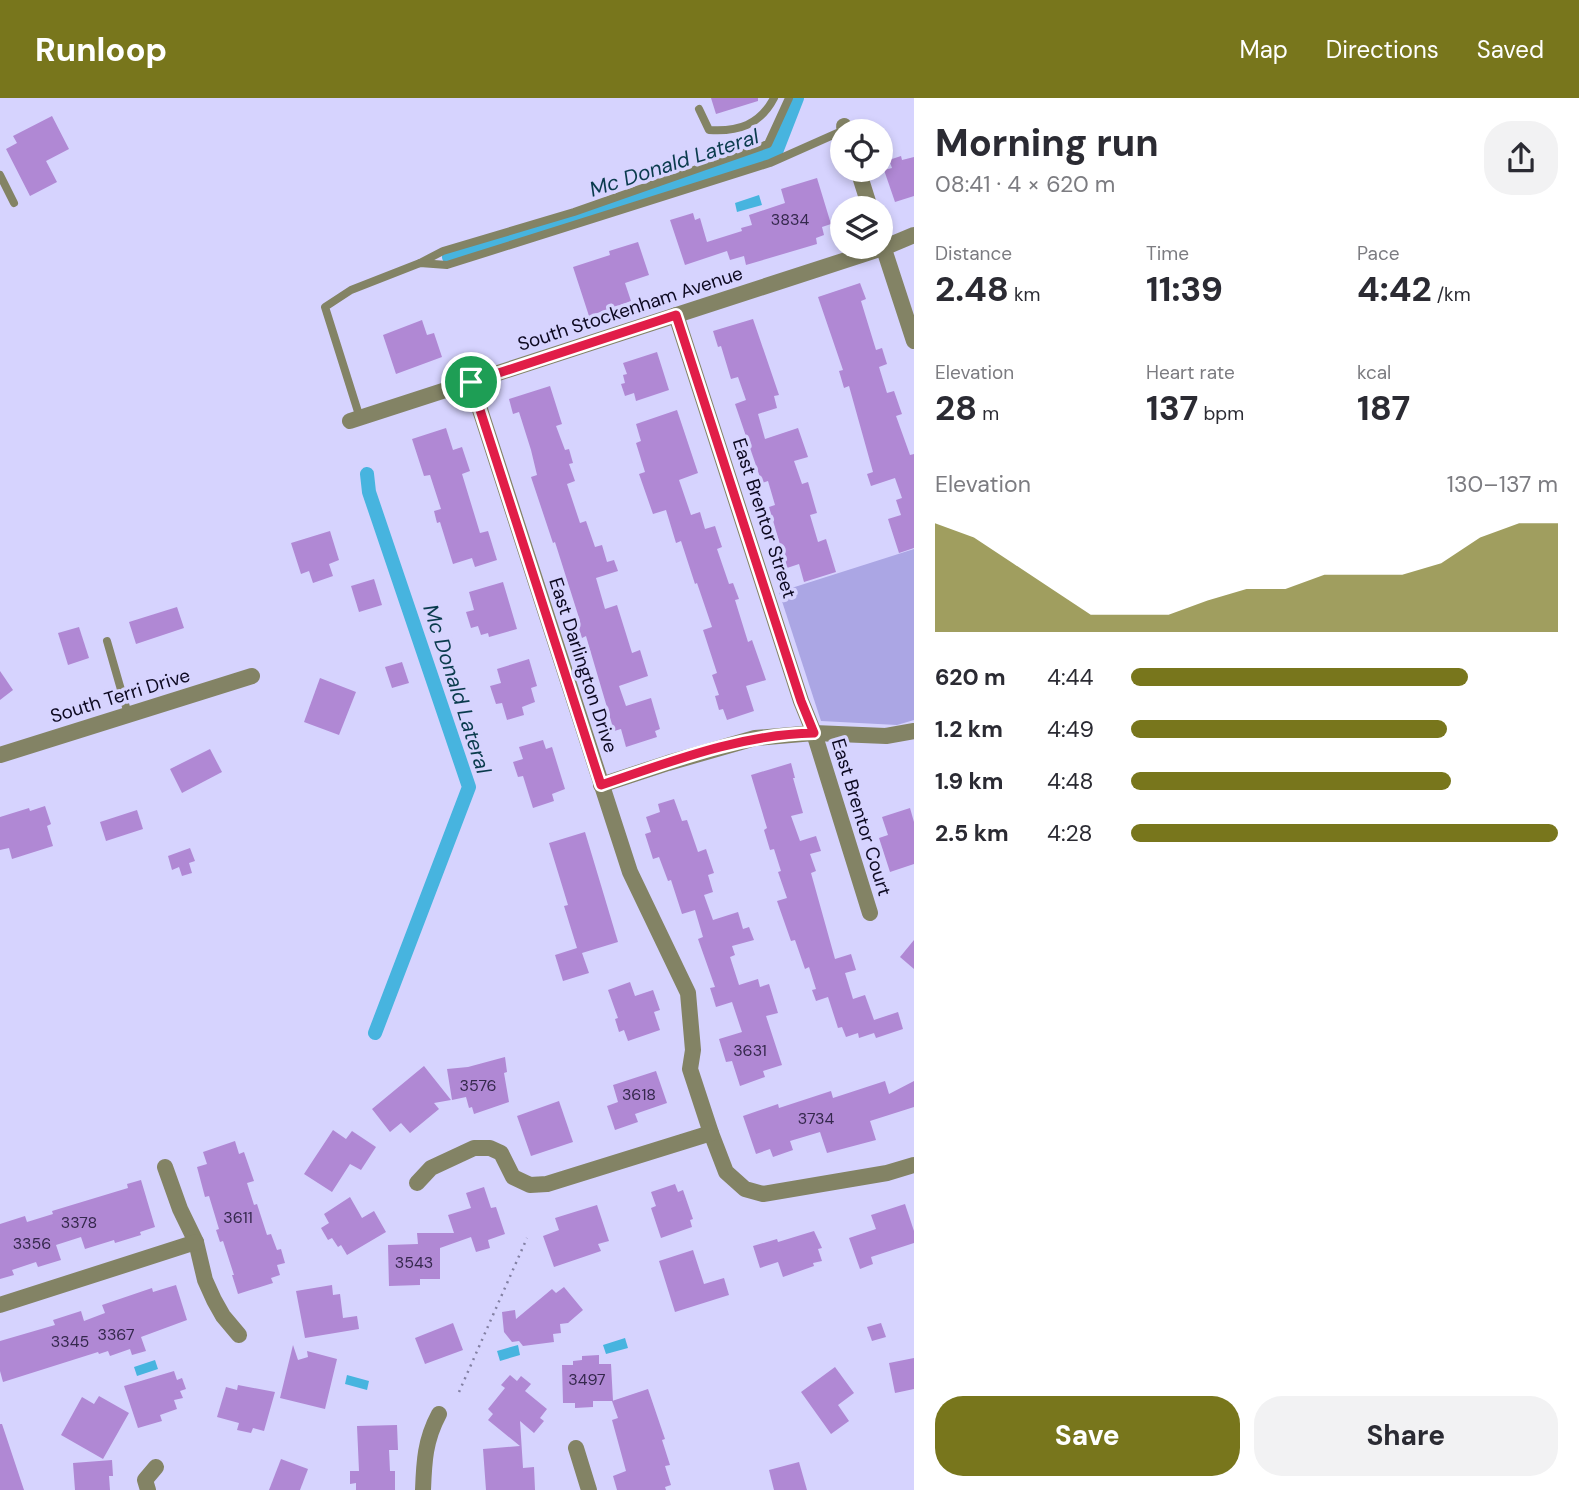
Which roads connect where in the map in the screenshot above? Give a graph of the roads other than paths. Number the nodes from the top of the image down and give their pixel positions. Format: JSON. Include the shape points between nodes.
{"nodes":[{"id":1,"x":774,"y":98,"type":"edge"},
{"id":2,"x":789,"y":98,"type":"edge"},
{"id":3,"x":699,"y":109,"type":"dead end"},
{"id":4,"x":830,"y":136,"type":"edge"},
{"id":5,"x":0,"y":175,"type":"edge"},
{"id":6,"x":13,"y":203,"type":"dead end"},
{"id":7,"x":914,"y":235,"type":"edge"},
{"id":8,"x":893,"y":240,"type":"edge"},
{"id":9,"x":836,"y":259,"type":"edge"},
{"id":10,"x":887,"y":259,"type":"edge"},
{"id":11,"x":420,"y":263,"type":"junction"},
{"id":12,"x":676,"y":315,"type":"junction"},
{"id":13,"x":914,"y":341,"type":"edge"},
{"id":14,"x":471,"y":382,"type":"junction"},
{"id":15,"x":355,"y":419,"type":"joint"},
{"id":16,"x":107,"y":641,"type":"dead end"},
{"id":17,"x":252,"y":676,"type":"dead end"},
{"id":18,"x":128,"y":714,"type":"junction"},
{"id":19,"x":914,"y":731,"type":"edge"},
{"id":20,"x":814,"y":733,"type":"junction"},
{"id":21,"x":0,"y":755,"type":"edge"},
{"id":22,"x":601,"y":785,"type":"junction"},
{"id":23,"x":870,"y":913,"type":"dead end"},
{"id":24,"x":711,"y":1133,"type":"junction"},
{"id":25,"x":914,"y":1165,"type":"edge"},
{"id":26,"x":165,"y":1167,"type":"dead end"},
{"id":27,"x":417,"y":1183,"type":"dead end"},
{"id":28,"x":196,"y":1242,"type":"junction"},
{"id":29,"x":0,"y":1306,"type":"edge"},
{"id":30,"x":240,"y":1335,"type":"dead end"},
{"id":31,"x":439,"y":1414,"type":"dead end"},
{"id":32,"x":576,"y":1448,"type":"dead end"},
{"id":33,"x":156,"y":1466,"type":"dead end"},
{"id":34,"x":148,"y":1490,"type":"edge"},
{"id":35,"x":423,"y":1490,"type":"edge"},
{"id":36,"x":589,"y":1490,"type":"edge"}],
"edges":[{"from":1,"to":3,"type":"lane","via":[[761,117],[728,132],[709,131]]},
{"from":2,"to":11,"type":"lane","via":[[768,144],[574,212],[443,251]]},
{"from":4,"to":11,"type":"lane","via":[[770,163],[447,265]]},
{"from":5,"to":6,"type":"lane"},
{"from":7,"to":8,"type":"street","name":"South Stockenham Avenue"},
{"from":9,"to":12,"type":"street","name":"South Stockenham Avenue"},
{"from":10,"to":13,"type":"street"},
{"from":11,"to":15,"type":"lane","via":[[351,290],[325,307]]},
{"from":12,"to":14,"type":"street","name":"South Stockenham Avenue"},
{"from":12,"to":20,"type":"street","name":"East Brentor Street"},
{"from":14,"to":15,"type":"street","name":"South Stockenham Avenue"},
{"from":14,"to":22,"type":"street","name":"East Darlington Drive"},
{"from":16,"to":18,"type":"lane"},
{"from":17,"to":18,"type":"street","name":"South Terri Drive"},
{"from":18,"to":21,"type":"street","name":"South Terri Drive"},
{"from":19,"to":20,"type":"street","via":[[886,736]]},
{"from":20,"to":22,"type":"street","via":[[755,738]]},
{"from":20,"to":23,"type":"street","name":"East Brentor Court"},
{"from":22,"to":24,"type":"street","name":"East Darlington Drive","via":[[630,872],[688,993],[690,1069]]},
{"from":24,"to":25,"type":"street","name":"East Darlington Drive","via":[[726,1172],[745,1189],[764,1194]]},
{"from":24,"to":27,"type":"street","via":[[547,1184],[530,1185],[513,1177],[501,1153],[474,1148],[431,1168]]},
{"from":26,"to":28,"type":"street"},
{"from":28,"to":29,"type":"street"},
{"from":28,"to":30,"type":"street","via":[[214,1300]]},
{"from":31,"to":35,"type":"street","via":[[424,1453]]},
{"from":32,"to":36,"type":"street"},
{"from":33,"to":34,"type":"street","via":[[145,1480]]}]}
